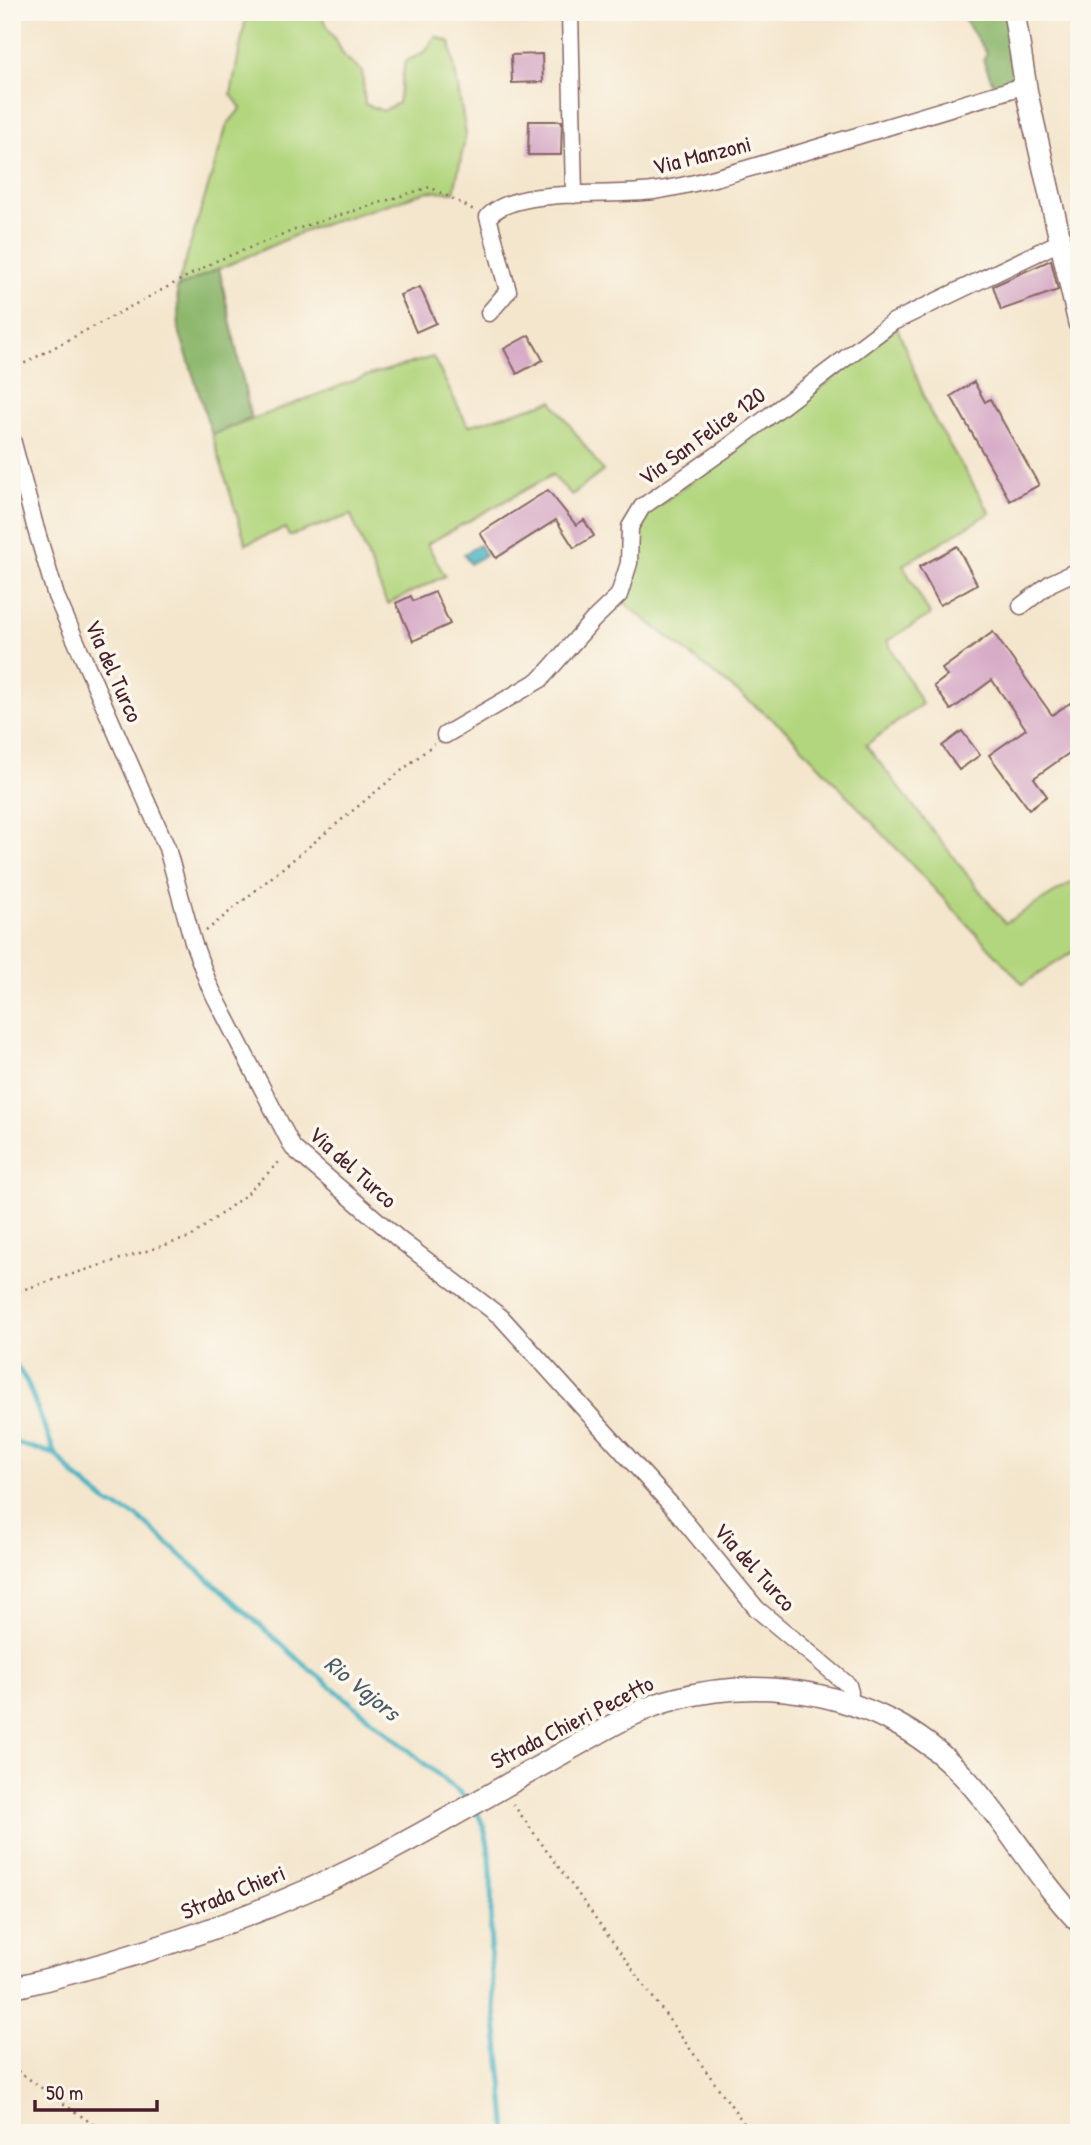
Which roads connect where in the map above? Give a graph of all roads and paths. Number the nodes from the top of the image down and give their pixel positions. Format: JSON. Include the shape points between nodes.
{"nodes":[{"id":1,"x":570,"y":12,"type":"edge"},
{"id":2,"x":1014,"y":12,"type":"edge"},
{"id":3,"x":1026,"y":85,"type":"junction"},
{"id":4,"x":574,"y":195,"type":"junction"},
{"id":5,"x":488,"y":217,"type":"junction"},
{"id":6,"x":1062,"y":241,"type":"junction"},
{"id":7,"x":489,"y":313,"type":"dead end"},
{"id":8,"x":1079,"y":323,"type":"edge"},
{"id":9,"x":12,"y":370,"type":"edge"},
{"id":10,"x":12,"y":439,"type":"edge"},
{"id":11,"x":1079,"y":570,"type":"edge"},
{"id":12,"x":1021,"y":606,"type":"dead end"},
{"id":13,"x":445,"y":735,"type":"joint"},
{"id":14,"x":193,"y":942,"type":"junction"},
{"id":15,"x":293,"y":1148,"type":"junction"},
{"id":16,"x":12,"y":1293,"type":"edge"},
{"id":17,"x":849,"y":1705,"type":"junction"},
{"id":18,"x":501,"y":1787,"type":"junction"},
{"id":19,"x":467,"y":1806,"type":"joint"},
{"id":20,"x":1079,"y":1922,"type":"edge"},
{"id":21,"x":12,"y":1988,"type":"edge"},
{"id":22,"x":12,"y":2067,"type":"edge"},
{"id":23,"x":109,"y":2133,"type":"edge"},
{"id":24,"x":751,"y":2133,"type":"edge"}],
"edges":[{"from":1,"to":4,"type":"street"},
{"from":2,"to":3,"type":"main road"},
{"from":3,"to":4,"type":"street","name":"Via Manzoni","via":[[734,172],[652,191]]},
{"from":3,"to":6,"type":"main road"},
{"from":4,"to":5,"type":"street","name":"Via Manzoni","via":[[512,203],[496,208]]},
{"from":5,"to":7,"type":"street","via":[[508,290]]},
{"from":5,"to":9,"type":"path","via":[[430,187],[305,226],[216,261]]},
{"from":6,"to":8,"type":"main road"},
{"from":6,"to":13,"type":"street","name":"Via San Felice 120","via":[[894,322],[642,507],[630,527],[629,563],[619,595],[541,679]]},
{"from":10,"to":14,"type":"street","name":"Via del Turco","via":[[56,596],[167,848]]},
{"from":11,"to":12,"type":"street","via":[[1051,583]]},
{"from":13,"to":14,"type":"path"},
{"from":14,"to":15,"type":"street","name":"Via del Turco","via":[[209,985]]},
{"from":15,"to":16,"type":"path","via":[[248,1193],[191,1237]]},
{"from":15,"to":17,"type":"street","name":"Via del Turco","via":[[400,1240],[501,1317],[673,1507],[757,1609],[848,1685]]},
{"from":17,"to":18,"type":"main road","name":"Strada Chieri Pecetto","via":[[773,1688],[673,1699],[626,1718]]},
{"from":17,"to":20,"type":"main road","name":"Strada Chieri Pecetto","via":[[902,1728],[971,1782]]},
{"from":18,"to":19,"type":"main road","name":"Strada Chieri Pecetto"},
{"from":18,"to":24,"type":"path"},
{"from":19,"to":21,"type":"main road","name":"Strada Chieri","via":[[366,1863],[259,1912],[198,1936]]},
{"from":22,"to":23,"type":"path"}]}
